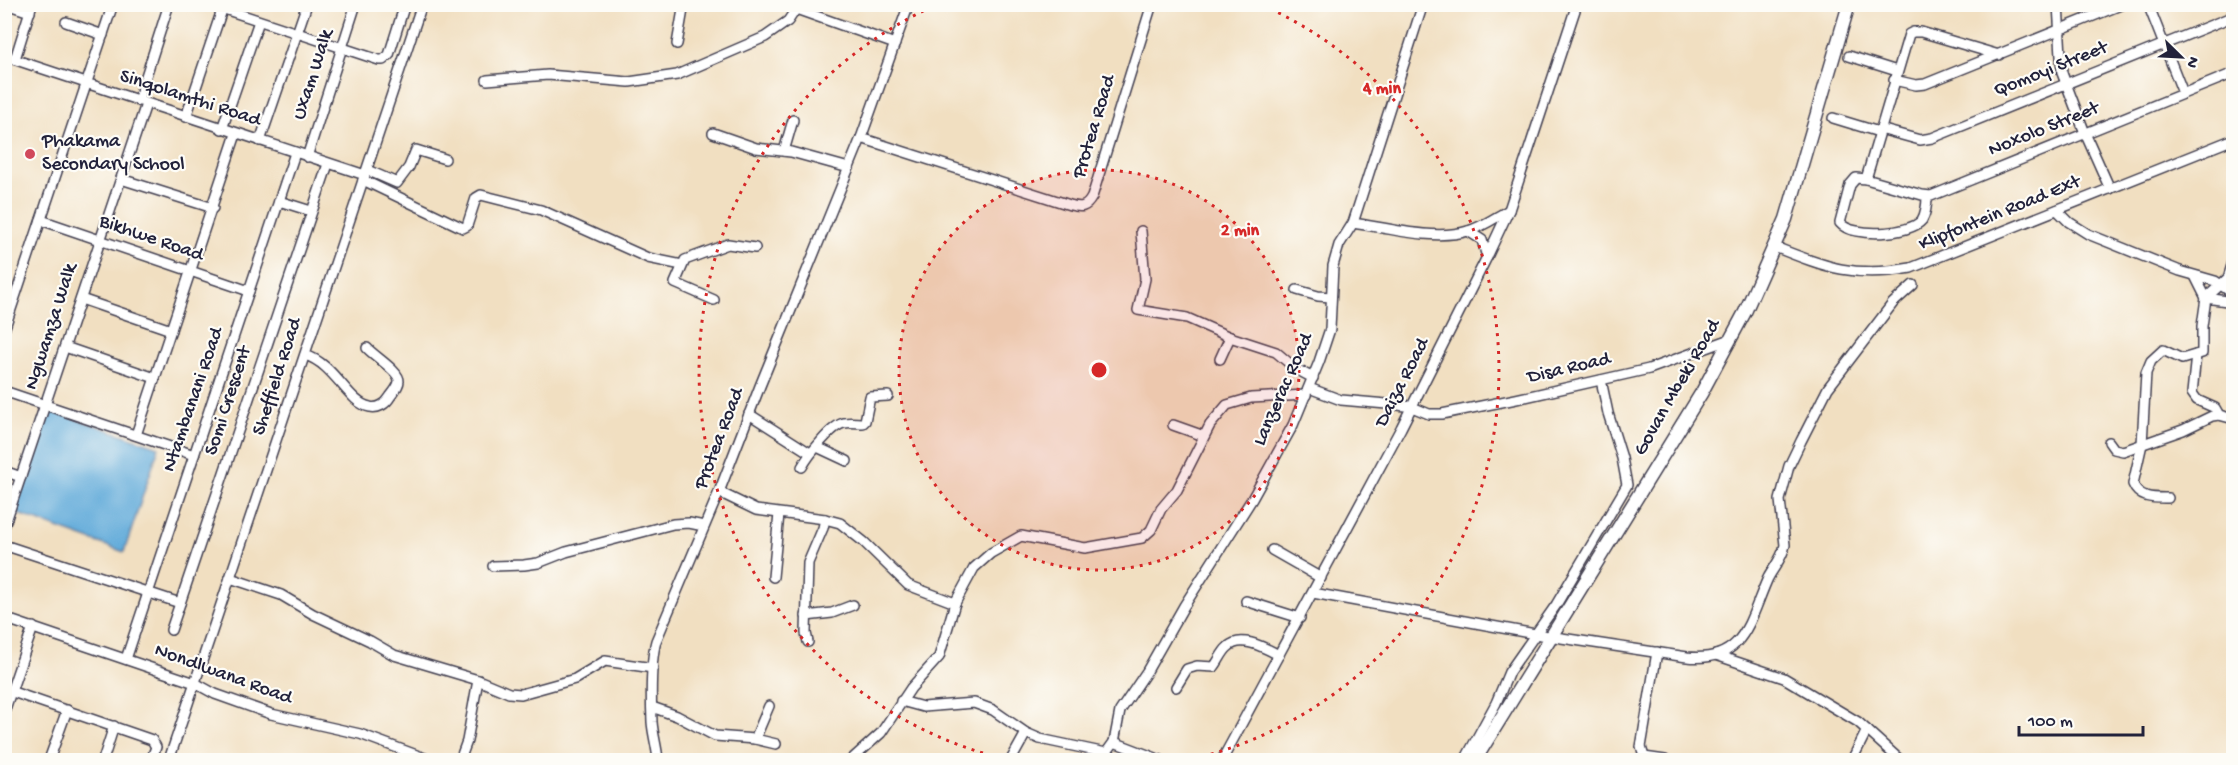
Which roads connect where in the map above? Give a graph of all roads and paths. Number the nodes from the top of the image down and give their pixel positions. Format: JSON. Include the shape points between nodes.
{"nodes":[{"id":1,"x":6,"y":4,"type":"edge"},
{"id":2,"x":114,"y":4,"type":"edge"},
{"id":3,"x":169,"y":4,"type":"edge"},
{"id":4,"x":209,"y":4,"type":"edge"},
{"id":5,"x":307,"y":4,"type":"edge"},
{"id":6,"x":356,"y":4,"type":"edge"},
{"id":7,"x":405,"y":4,"type":"edge"},
{"id":8,"x":422,"y":4,"type":"edge"},
{"id":9,"x":684,"y":4,"type":"edge"},
{"id":10,"x":782,"y":4,"type":"edge"},
{"id":11,"x":909,"y":4,"type":"edge"},
{"id":12,"x":1152,"y":4,"type":"edge"},
{"id":13,"x":1423,"y":4,"type":"edge"},
{"id":14,"x":1577,"y":4,"type":"edge"},
{"id":15,"x":1849,"y":4,"type":"edge"},
{"id":16,"x":2058,"y":4,"type":"edge"},
{"id":17,"x":2123,"y":4,"type":"edge"},
{"id":18,"x":2148,"y":4,"type":"edge"},
{"id":19,"x":223,"y":7,"type":"edge"},
{"id":20,"x":31,"y":8,"type":"edge"},
{"id":21,"x":796,"y":9,"type":"junction"},
{"id":22,"x":2234,"y":16,"type":"edge"},
{"id":23,"x":259,"y":21,"type":"junction"},
{"id":24,"x":66,"y":22,"type":"dead end"},
{"id":25,"x":2060,"y":31,"type":"junction"},
{"id":26,"x":297,"y":34,"type":"junction"},
{"id":27,"x":103,"y":35,"type":"junction"},
{"id":28,"x":677,"y":44,"type":"dead end"},
{"id":29,"x":895,"y":44,"type":"junction"},
{"id":30,"x":2163,"y":44,"type":"junction"},
{"id":31,"x":342,"y":49,"type":"junction"},
{"id":32,"x":1999,"y":55,"type":"junction"},
{"id":33,"x":4,"y":56,"type":"edge"},
{"id":34,"x":1849,"y":56,"type":"dead end"},
{"id":35,"x":15,"y":60,"type":"junction"},
{"id":36,"x":2234,"y":73,"type":"edge"},
{"id":37,"x":1896,"y":75,"type":"junction"},
{"id":38,"x":487,"y":80,"type":"dead end"},
{"id":39,"x":87,"y":84,"type":"junction"},
{"id":40,"x":2066,"y":84,"type":"junction"},
{"id":41,"x":2183,"y":93,"type":"junction"},
{"id":42,"x":142,"y":102,"type":"junction"},
{"id":43,"x":186,"y":117,"type":"junction"},
{"id":44,"x":1833,"y":118,"type":"dead end"},
{"id":45,"x":793,"y":120,"type":"dead end"},
{"id":46,"x":222,"y":129,"type":"junction"},
{"id":47,"x":1880,"y":131,"type":"junction"},
{"id":48,"x":713,"y":133,"type":"dead end"},
{"id":49,"x":2085,"y":133,"type":"junction"},
{"id":50,"x":237,"y":134,"type":"junction"},
{"id":51,"x":861,"y":138,"type":"junction"},
{"id":52,"x":2234,"y":139,"type":"edge"},
{"id":53,"x":260,"y":141,"type":"junction"},
{"id":54,"x":784,"y":152,"type":"junction"},
{"id":55,"x":295,"y":153,"type":"junction"},
{"id":56,"x":307,"y":157,"type":"junction"},
{"id":57,"x":445,"y":159,"type":"dead end"},
{"id":58,"x":328,"y":164,"type":"junction"},
{"id":59,"x":849,"y":168,"type":"junction"},
{"id":60,"x":365,"y":175,"type":"junction"},
{"id":61,"x":121,"y":179,"type":"junction"},
{"id":62,"x":1866,"y":179,"type":"junction"},
{"id":63,"x":2110,"y":189,"type":"junction"},
{"id":64,"x":1927,"y":196,"type":"junction"},
{"id":65,"x":279,"y":201,"type":"junction"},
{"id":66,"x":213,"y":208,"type":"junction"},
{"id":67,"x":1509,"y":210,"type":"junction"},
{"id":68,"x":2057,"y":210,"type":"junction"},
{"id":69,"x":311,"y":211,"type":"junction"},
{"id":70,"x":41,"y":220,"type":"junction"},
{"id":71,"x":1353,"y":222,"type":"junction"},
{"id":72,"x":1141,"y":231,"type":"dead end"},
{"id":73,"x":1468,"y":231,"type":"junction"},
{"id":74,"x":100,"y":240,"type":"junction"},
{"id":75,"x":1775,"y":247,"type":"junction"},
{"id":76,"x":755,"y":248,"type":"dead end"},
{"id":77,"x":1487,"y":257,"type":"junction"},
{"id":78,"x":2234,"y":259,"type":"edge"},
{"id":79,"x":681,"y":265,"type":"junction"},
{"id":80,"x":192,"y":272,"type":"junction"},
{"id":81,"x":2195,"y":276,"type":"junction"},
{"id":82,"x":1913,"y":285,"type":"dead end"},
{"id":83,"x":2221,"y":285,"type":"junction"},
{"id":84,"x":1297,"y":290,"type":"dead end"},
{"id":85,"x":249,"y":291,"type":"junction"},
{"id":86,"x":2234,"y":294,"type":"edge"},
{"id":87,"x":1331,"y":297,"type":"junction"},
{"id":88,"x":2206,"y":298,"type":"junction"},
{"id":89,"x":81,"y":299,"type":"junction"},
{"id":90,"x":714,"y":300,"type":"dead end"},
{"id":91,"x":2234,"y":303,"type":"edge"},
{"id":92,"x":7,"y":315,"type":"edge"},
{"id":93,"x":4,"y":330,"type":"edge"},
{"id":94,"x":171,"y":330,"type":"junction"},
{"id":95,"x":1230,"y":337,"type":"junction"},
{"id":96,"x":1731,"y":339,"type":"junction"},
{"id":97,"x":65,"y":347,"type":"junction"},
{"id":98,"x":367,"y":348,"type":"dead end"},
{"id":99,"x":2196,"y":355,"type":"junction"},
{"id":100,"x":304,"y":356,"type":"junction"},
{"id":101,"x":1220,"y":358,"type":"dead end"},
{"id":102,"x":155,"y":378,"type":"junction"},
{"id":103,"x":1313,"y":378,"type":"junction"},
{"id":104,"x":1601,"y":380,"type":"junction"},
{"id":105,"x":4,"y":391,"type":"edge"},
{"id":106,"x":1307,"y":391,"type":"junction"},
{"id":107,"x":888,"y":396,"type":"dead end"},
{"id":108,"x":45,"y":405,"type":"junction"},
{"id":109,"x":1412,"y":407,"type":"junction"},
{"id":110,"x":749,"y":414,"type":"junction"},
{"id":111,"x":2219,"y":415,"type":"junction"},
{"id":112,"x":2234,"y":419,"type":"edge"},
{"id":113,"x":1173,"y":425,"type":"dead end"},
{"id":114,"x":136,"y":435,"type":"junction"},
{"id":115,"x":1204,"y":436,"type":"junction"},
{"id":116,"x":2109,"y":442,"type":"dead end"},
{"id":117,"x":2142,"y":444,"type":"junction"},
{"id":118,"x":814,"y":450,"type":"junction"},
{"id":119,"x":194,"y":454,"type":"junction"},
{"id":120,"x":847,"y":461,"type":"dead end"},
{"id":121,"x":802,"y":467,"type":"dead end"},
{"id":122,"x":4,"y":471,"type":"edge"},
{"id":123,"x":21,"y":477,"type":"junction"},
{"id":124,"x":719,"y":492,"type":"junction"},
{"id":125,"x":2168,"y":498,"type":"dead end"},
{"id":126,"x":779,"y":514,"type":"junction"},
{"id":127,"x":825,"y":519,"type":"junction"},
{"id":128,"x":704,"y":526,"type":"junction"},
{"id":129,"x":4,"y":527,"type":"edge"},
{"id":130,"x":4,"y":545,"type":"edge"},
{"id":131,"x":1272,"y":550,"type":"dead end"},
{"id":132,"x":493,"y":566,"type":"dead end"},
{"id":133,"x":773,"y":577,"type":"dead end"},
{"id":134,"x":230,"y":578,"type":"junction"},
{"id":135,"x":1321,"y":578,"type":"junction"},
{"id":136,"x":1313,"y":592,"type":"junction"},
{"id":137,"x":148,"y":593,"type":"junction"},
{"id":138,"x":1246,"y":601,"type":"dead end"},
{"id":139,"x":180,"y":603,"type":"junction"},
{"id":140,"x":955,"y":603,"type":"junction"},
{"id":141,"x":853,"y":605,"type":"dead end"},
{"id":142,"x":806,"y":616,"type":"junction"},
{"id":143,"x":4,"y":618,"type":"edge"},
{"id":144,"x":1299,"y":618,"type":"junction"},
{"id":145,"x":33,"y":627,"type":"junction"},
{"id":146,"x":171,"y":630,"type":"dead end"},
{"id":147,"x":1535,"y":634,"type":"junction"},
{"id":148,"x":1552,"y":636,"type":"junction"},
{"id":149,"x":808,"y":642,"type":"dead end"},
{"id":150,"x":1657,"y":652,"type":"junction"},
{"id":151,"x":1279,"y":655,"type":"junction"},
{"id":152,"x":1716,"y":655,"type":"junction"},
{"id":153,"x":126,"y":659,"type":"junction"},
{"id":154,"x":653,"y":668,"type":"junction"},
{"id":155,"x":478,"y":680,"type":"junction"},
{"id":156,"x":195,"y":683,"type":"junction"},
{"id":157,"x":1176,"y":687,"type":"dead end"},
{"id":158,"x":8,"y":690,"type":"edge"},
{"id":159,"x":901,"y":701,"type":"junction"},
{"id":160,"x":769,"y":706,"type":"dead end"},
{"id":161,"x":652,"y":707,"type":"junction"},
{"id":162,"x":67,"y":710,"type":"junction"},
{"id":163,"x":4,"y":712,"type":"edge"},
{"id":164,"x":114,"y":726,"type":"junction"},
{"id":165,"x":1867,"y":730,"type":"junction"},
{"id":166,"x":1026,"y":733,"type":"junction"},
{"id":167,"x":756,"y":739,"type":"junction"},
{"id":168,"x":1114,"y":742,"type":"junction"},
{"id":169,"x":776,"y":744,"type":"dead end"},
{"id":170,"x":1103,"y":757,"type":"edge"},
{"id":171,"x":1644,"y":759,"type":"edge"},
{"id":172,"x":50,"y":760,"type":"edge"},
{"id":173,"x":103,"y":760,"type":"edge"},
{"id":174,"x":152,"y":760,"type":"edge"},
{"id":175,"x":169,"y":760,"type":"edge"},
{"id":176,"x":430,"y":760,"type":"edge"},
{"id":177,"x":460,"y":760,"type":"edge"},
{"id":178,"x":658,"y":760,"type":"edge"},
{"id":179,"x":851,"y":760,"type":"edge"},
{"id":180,"x":1011,"y":760,"type":"edge"},
{"id":181,"x":1161,"y":760,"type":"edge"},
{"id":182,"x":1222,"y":760,"type":"edge"},
{"id":183,"x":1465,"y":760,"type":"edge"},
{"id":184,"x":1475,"y":760,"type":"edge"},
{"id":185,"x":1665,"y":760,"type":"edge"},
{"id":186,"x":1852,"y":760,"type":"edge"},
{"id":187,"x":1900,"y":760,"type":"edge"}],
"edges":[{"from":1,"to":20,"type":"street"},
{"from":2,"to":27,"type":"street"},
{"from":3,"to":42,"type":"street","name":"Ngwamza Walk"},
{"from":4,"to":19,"type":"street"},
{"from":5,"to":26,"type":"street"},
{"from":6,"to":31,"type":"street","name":"Uxam Walk"},
{"from":7,"to":31,"type":"street","via":[[389,55],[383,60]]},
{"from":8,"to":60,"type":"street","name":"Sheffield Road"},
{"from":9,"to":28,"type":"street"},
{"from":10,"to":21,"type":"street"},
{"from":11,"to":29,"type":"street","name":"Protea Road"},
{"from":12,"to":51,"type":"street","name":"Protea Road","via":[[1092,197],[1084,207]]},
{"from":13,"to":71,"type":"street","name":"Lanzerac Road"},
{"from":14,"to":67,"type":"street","name":"Daiza Road"},
{"from":15,"to":75,"type":"main road","name":"Govan Mbeki Road","via":[[1806,158]]},
{"from":16,"to":25,"type":"street"},
{"from":17,"to":25,"type":"street"},
{"from":18,"to":30,"type":"street"},
{"from":19,"to":23,"type":"street"},
{"from":19,"to":43,"type":"street"},
{"from":20,"to":35,"type":"street"},
{"from":21,"to":29,"type":"street"},
{"from":21,"to":38,"type":"street","via":[[788,21],[765,37],[677,75],[629,82],[548,75]]},
{"from":22,"to":30,"type":"street","name":"Qomoyi Street"},
{"from":23,"to":26,"type":"street"},
{"from":23,"to":46,"type":"street"},
{"from":24,"to":27,"type":"street"},
{"from":25,"to":32,"type":"street"},
{"from":25,"to":40,"type":"street"},
{"from":26,"to":31,"type":"street"},
{"from":26,"to":53,"type":"street"},
{"from":27,"to":39,"type":"street"},
{"from":29,"to":51,"type":"street","name":"Protea Road"},
{"from":30,"to":40,"type":"street","name":"Qomoyi Street"},
{"from":30,"to":41,"type":"street"},
{"from":31,"to":56,"type":"street","name":"Uxam Walk"},
{"from":32,"to":37,"type":"street","via":[[1923,85]]},
{"from":32,"to":37,"type":"street","via":[[1913,32],[1907,37]]},
{"from":33,"to":35,"type":"street","name":"Sinqolamthi Road"},
{"from":34,"to":37,"type":"street"},
{"from":35,"to":39,"type":"street","name":"Sinqolamthi Road"},
{"from":36,"to":41,"type":"street","name":"Noxolo Street"},
{"from":37,"to":47,"type":"street"},
{"from":39,"to":42,"type":"street","name":"Sinqolamthi Road"},
{"from":39,"to":70,"type":"street"},
{"from":40,"to":47,"type":"street","name":"Qomoyi Street","via":[[1925,140]]},
{"from":40,"to":49,"type":"street"},
{"from":41,"to":49,"type":"street","name":"Noxolo Street"},
{"from":42,"to":43,"type":"street","name":"Sinqolamthi Road"},
{"from":42,"to":61,"type":"street","name":"Ngwamza Walk"},
{"from":43,"to":46,"type":"street","name":"Sinqolamthi Road"},
{"from":44,"to":47,"type":"street","name":"Qomoyi Street"},
{"from":45,"to":54,"type":"street"},
{"from":46,"to":50,"type":"street","name":"Sinqolamthi Road"},
{"from":47,"to":62,"type":"street"},
{"from":48,"to":54,"type":"street","via":[[756,148]]},
{"from":49,"to":63,"type":"street"},
{"from":49,"to":64,"type":"street","name":"Noxolo Street"},
{"from":50,"to":53,"type":"street","name":"Sinqolamthi Road"},
{"from":50,"to":66,"type":"street"},
{"from":51,"to":59,"type":"street","name":"Protea Road"},
{"from":52,"to":63,"type":"street","name":"Klipfontein Road Ext"},
{"from":53,"to":55,"type":"street","name":"Sinqolamthi Road"},
{"from":54,"to":59,"type":"street"},
{"from":55,"to":56,"type":"street","name":"Sinqolamthi Road"},
{"from":55,"to":65,"type":"street","name":"Ntambanani Road"},
{"from":56,"to":58,"type":"street","name":"Sinqolamthi Road"},
{"from":57,"to":60,"type":"street","via":[[416,150],[410,167],[397,183]]},
{"from":58,"to":60,"type":"street","name":"Sinqolamthi Road"},
{"from":58,"to":69,"type":"street","name":"Somi Crescent"},
{"from":59,"to":110,"type":"street","name":"Protea Road"},
{"from":60,"to":79,"type":"street","name":"Sinqolamthi Road","via":[[463,228],[481,195],[541,210],[648,258]]},
{"from":60,"to":100,"type":"street","name":"Sheffield Road"},
{"from":61,"to":66,"type":"street"},
{"from":61,"to":74,"type":"street","name":"Ngwamza Walk"},
{"from":62,"to":64,"type":"street"},
{"from":62,"to":64,"type":"street","via":[[1856,178],[1850,186],[1840,220],[1846,229],[1891,232],[1917,223],[1923,217]]},
{"from":63,"to":68,"type":"street","name":"Klipfontein Road Ext"},
{"from":65,"to":69,"type":"street"},
{"from":65,"to":85,"type":"street","name":"Ntambanani Road"},
{"from":66,"to":80,"type":"street"},
{"from":67,"to":73,"type":"street"},
{"from":67,"to":77,"type":"street","name":"Daiza Road"},
{"from":68,"to":75,"type":"street","name":"Klipfontein Road Ext","via":[[1924,264],[1887,272],[1837,270]]},
{"from":68,"to":81,"type":"street","via":[[2088,234]]},
{"from":69,"to":139,"type":"street","name":"Somi Crescent"},
{"from":70,"to":74,"type":"street","name":"Bikhwe Road"},
{"from":70,"to":92,"type":"street"},
{"from":71,"to":73,"type":"street","via":[[1438,235]]},
{"from":71,"to":87,"type":"street","name":"Lanzerac Road","via":[[1336,254]]},
{"from":72,"to":95,"type":"street","via":[[1145,279],[1138,310],[1181,316]]},
{"from":73,"to":77,"type":"street","via":[[1482,240]]},
{"from":74,"to":80,"type":"street","name":"Bikhwe Road"},
{"from":74,"to":89,"type":"street","name":"Ngwamza Walk"},
{"from":75,"to":96,"type":"main road","name":"Govan Mbeki Road"},
{"from":76,"to":79,"type":"street","via":[[721,246]]},
{"from":77,"to":109,"type":"street","name":"Daiza Road"},
{"from":78,"to":83,"type":"street","via":[[2228,278]]},
{"from":79,"to":90,"type":"street","via":[[675,283]]},
{"from":80,"to":85,"type":"street","name":"Bikhwe Road"},
{"from":80,"to":94,"type":"street"},
{"from":81,"to":83,"type":"street"},
{"from":81,"to":88,"type":"street"},
{"from":82,"to":152,"type":"street","via":[[1893,303],[1828,388],[1789,466],[1782,491],[1784,551],[1745,633],[1731,648]]},
{"from":83,"to":86,"type":"street"},
{"from":83,"to":88,"type":"street"},
{"from":84,"to":87,"type":"street"},
{"from":85,"to":119,"type":"street","name":"Ntambanani Road"},
{"from":87,"to":103,"type":"street","name":"Lanzerac Road","via":[[1330,329]]},
{"from":88,"to":91,"type":"street"},
{"from":88,"to":99,"type":"street","via":[[2202,353]]},
{"from":89,"to":94,"type":"street"},
{"from":89,"to":97,"type":"street","name":"Ngwamza Walk"},
{"from":92,"to":93,"type":"street"},
{"from":94,"to":102,"type":"street"},
{"from":95,"to":101,"type":"street"},
{"from":95,"to":103,"type":"street","via":[[1276,352]]},
{"from":96,"to":104,"type":"street","name":"Disa Road","via":[[1649,369]]},
{"from":96,"to":148,"type":"main road","name":"Govan Mbeki Road"},
{"from":97,"to":102,"type":"street"},
{"from":97,"to":108,"type":"street","name":"Ngwamza Walk"},
{"from":98,"to":100,"type":"street","via":[[399,378],[380,406],[360,402],[328,367]]},
{"from":99,"to":111,"type":"street","via":[[2192,393]]},
{"from":99,"to":117,"type":"street","via":[[2182,359],[2163,350],[2151,361],[2145,382]]},
{"from":100,"to":134,"type":"street","name":"Sheffield Road"},
{"from":102,"to":114,"type":"street"},
{"from":103,"to":106,"type":"street","name":"Lanzerac Road"},
{"from":104,"to":109,"type":"street","name":"Disa Road","via":[[1442,414]]},
{"from":104,"to":147,"type":"street","via":[[1627,485]]},
{"from":105,"to":108,"type":"street"},
{"from":106,"to":109,"type":"street","name":"Disa Road","via":[[1341,400]]},
{"from":106,"to":115,"type":"street","via":[[1233,402],[1222,410]]},
{"from":106,"to":168,"type":"street","name":"Lanzerac Road","via":[[1287,437],[1252,499],[1118,715]]},
{"from":107,"to":118,"type":"street","via":[[870,397],[863,423],[835,427]]},
{"from":108,"to":114,"type":"street"},
{"from":108,"to":123,"type":"street","name":"Ngwamza Walk"},
{"from":109,"to":135,"type":"street","name":"Daiza Road"},
{"from":110,"to":118,"type":"street","via":[[782,437]]},
{"from":110,"to":124,"type":"street","name":"Protea Road"},
{"from":111,"to":112,"type":"street"},
{"from":111,"to":117,"type":"street"},
{"from":113,"to":115,"type":"street"},
{"from":114,"to":119,"type":"street"},
{"from":115,"to":140,"type":"street","via":[[1177,490],[1144,537],[1085,548],[1017,536],[976,564]]},
{"from":116,"to":117,"type":"street","via":[[2120,451]]},
{"from":117,"to":125,"type":"street","via":[[2134,487],[2143,496]]},
{"from":118,"to":120,"type":"street"},
{"from":118,"to":121,"type":"street"},
{"from":119,"to":137,"type":"street","name":"Ntambanani Road"},
{"from":122,"to":123,"type":"street"},
{"from":123,"to":129,"type":"street","name":"Ngwamza Walk"},
{"from":124,"to":126,"type":"street","via":[[756,510]]},
{"from":124,"to":128,"type":"street","name":"Protea Road"},
{"from":126,"to":127,"type":"street"},
{"from":126,"to":133,"type":"street"},
{"from":127,"to":140,"type":"street","via":[[852,532],[908,585]]},
{"from":127,"to":142,"type":"street","via":[[808,562]]},
{"from":128,"to":132,"type":"street","via":[[673,524],[538,563]]},
{"from":128,"to":154,"type":"street","name":"Protea Road","via":[[656,641]]},
{"from":130,"to":137,"type":"street"},
{"from":131,"to":135,"type":"street"},
{"from":134,"to":155,"type":"street","via":[[281,595],[394,655]]},
{"from":134,"to":156,"type":"street","name":"Sheffield Road"},
{"from":135,"to":136,"type":"street","name":"Daiza Road"},
{"from":136,"to":144,"type":"street","name":"Daiza Road"},
{"from":136,"to":147,"type":"street"},
{"from":137,"to":139,"type":"street"},
{"from":137,"to":153,"type":"street","name":"Ntambanani Road"},
{"from":138,"to":144,"type":"street"},
{"from":139,"to":146,"type":"street","name":"Somi Crescent"},
{"from":140,"to":159,"type":"street","via":[[939,657]]},
{"from":141,"to":142,"type":"street","via":[[832,613]]},
{"from":142,"to":149,"type":"street"},
{"from":143,"to":145,"type":"street","name":"Nondlwana Road"},
{"from":144,"to":151,"type":"street","name":"Daiza Road"},
{"from":145,"to":153,"type":"street","name":"Nondlwana Road"},
{"from":145,"to":158,"type":"street"},
{"from":147,"to":148,"type":"street"},
{"from":147,"to":183,"type":"street","via":[[1504,681]]},
{"from":148,"to":150,"type":"street"},
{"from":148,"to":184,"type":"main road","name":"Govan Mbeki Road"},
{"from":150,"to":152,"type":"street","via":[[1694,657]]},
{"from":150,"to":171,"type":"street","via":[[1641,747]]},
{"from":151,"to":157,"type":"street","via":[[1249,643],[1233,643],[1214,667],[1187,669]]},
{"from":151,"to":182,"type":"street","name":"Daiza Road"},
{"from":152,"to":165,"type":"street","via":[[1784,678]]},
{"from":153,"to":156,"type":"street","name":"Nondlwana Road"},
{"from":154,"to":155,"type":"street","via":[[605,661],[575,679],[516,694]]},
{"from":154,"to":161,"type":"street","name":"Protea Road"},
{"from":155,"to":177,"type":"street"},
{"from":156,"to":175,"type":"street","name":"Sheffield Road"},
{"from":156,"to":176,"type":"street","name":"Nondlwana Road","via":[[214,694],[271,714],[360,734]]},
{"from":158,"to":162,"type":"street"},
{"from":158,"to":163,"type":"street"},
{"from":159,"to":166,"type":"street","via":[[923,707],[982,705]]},
{"from":159,"to":179,"type":"street","via":[[881,733]]},
{"from":160,"to":167,"type":"street"},
{"from":161,"to":167,"type":"street","via":[[715,735]]},
{"from":161,"to":178,"type":"street","name":"Protea Road"},
{"from":162,"to":164,"type":"street"},
{"from":162,"to":172,"type":"street"},
{"from":164,"to":173,"type":"street"},
{"from":164,"to":174,"type":"street","via":[[154,742]]},
{"from":165,"to":186,"type":"street"},
{"from":165,"to":187,"type":"street"},
{"from":166,"to":170,"type":"street"},
{"from":166,"to":180,"type":"street"},
{"from":167,"to":169,"type":"street"},
{"from":168,"to":170,"type":"street"},
{"from":168,"to":181,"type":"street"},
{"from":171,"to":185,"type":"street"}]}
